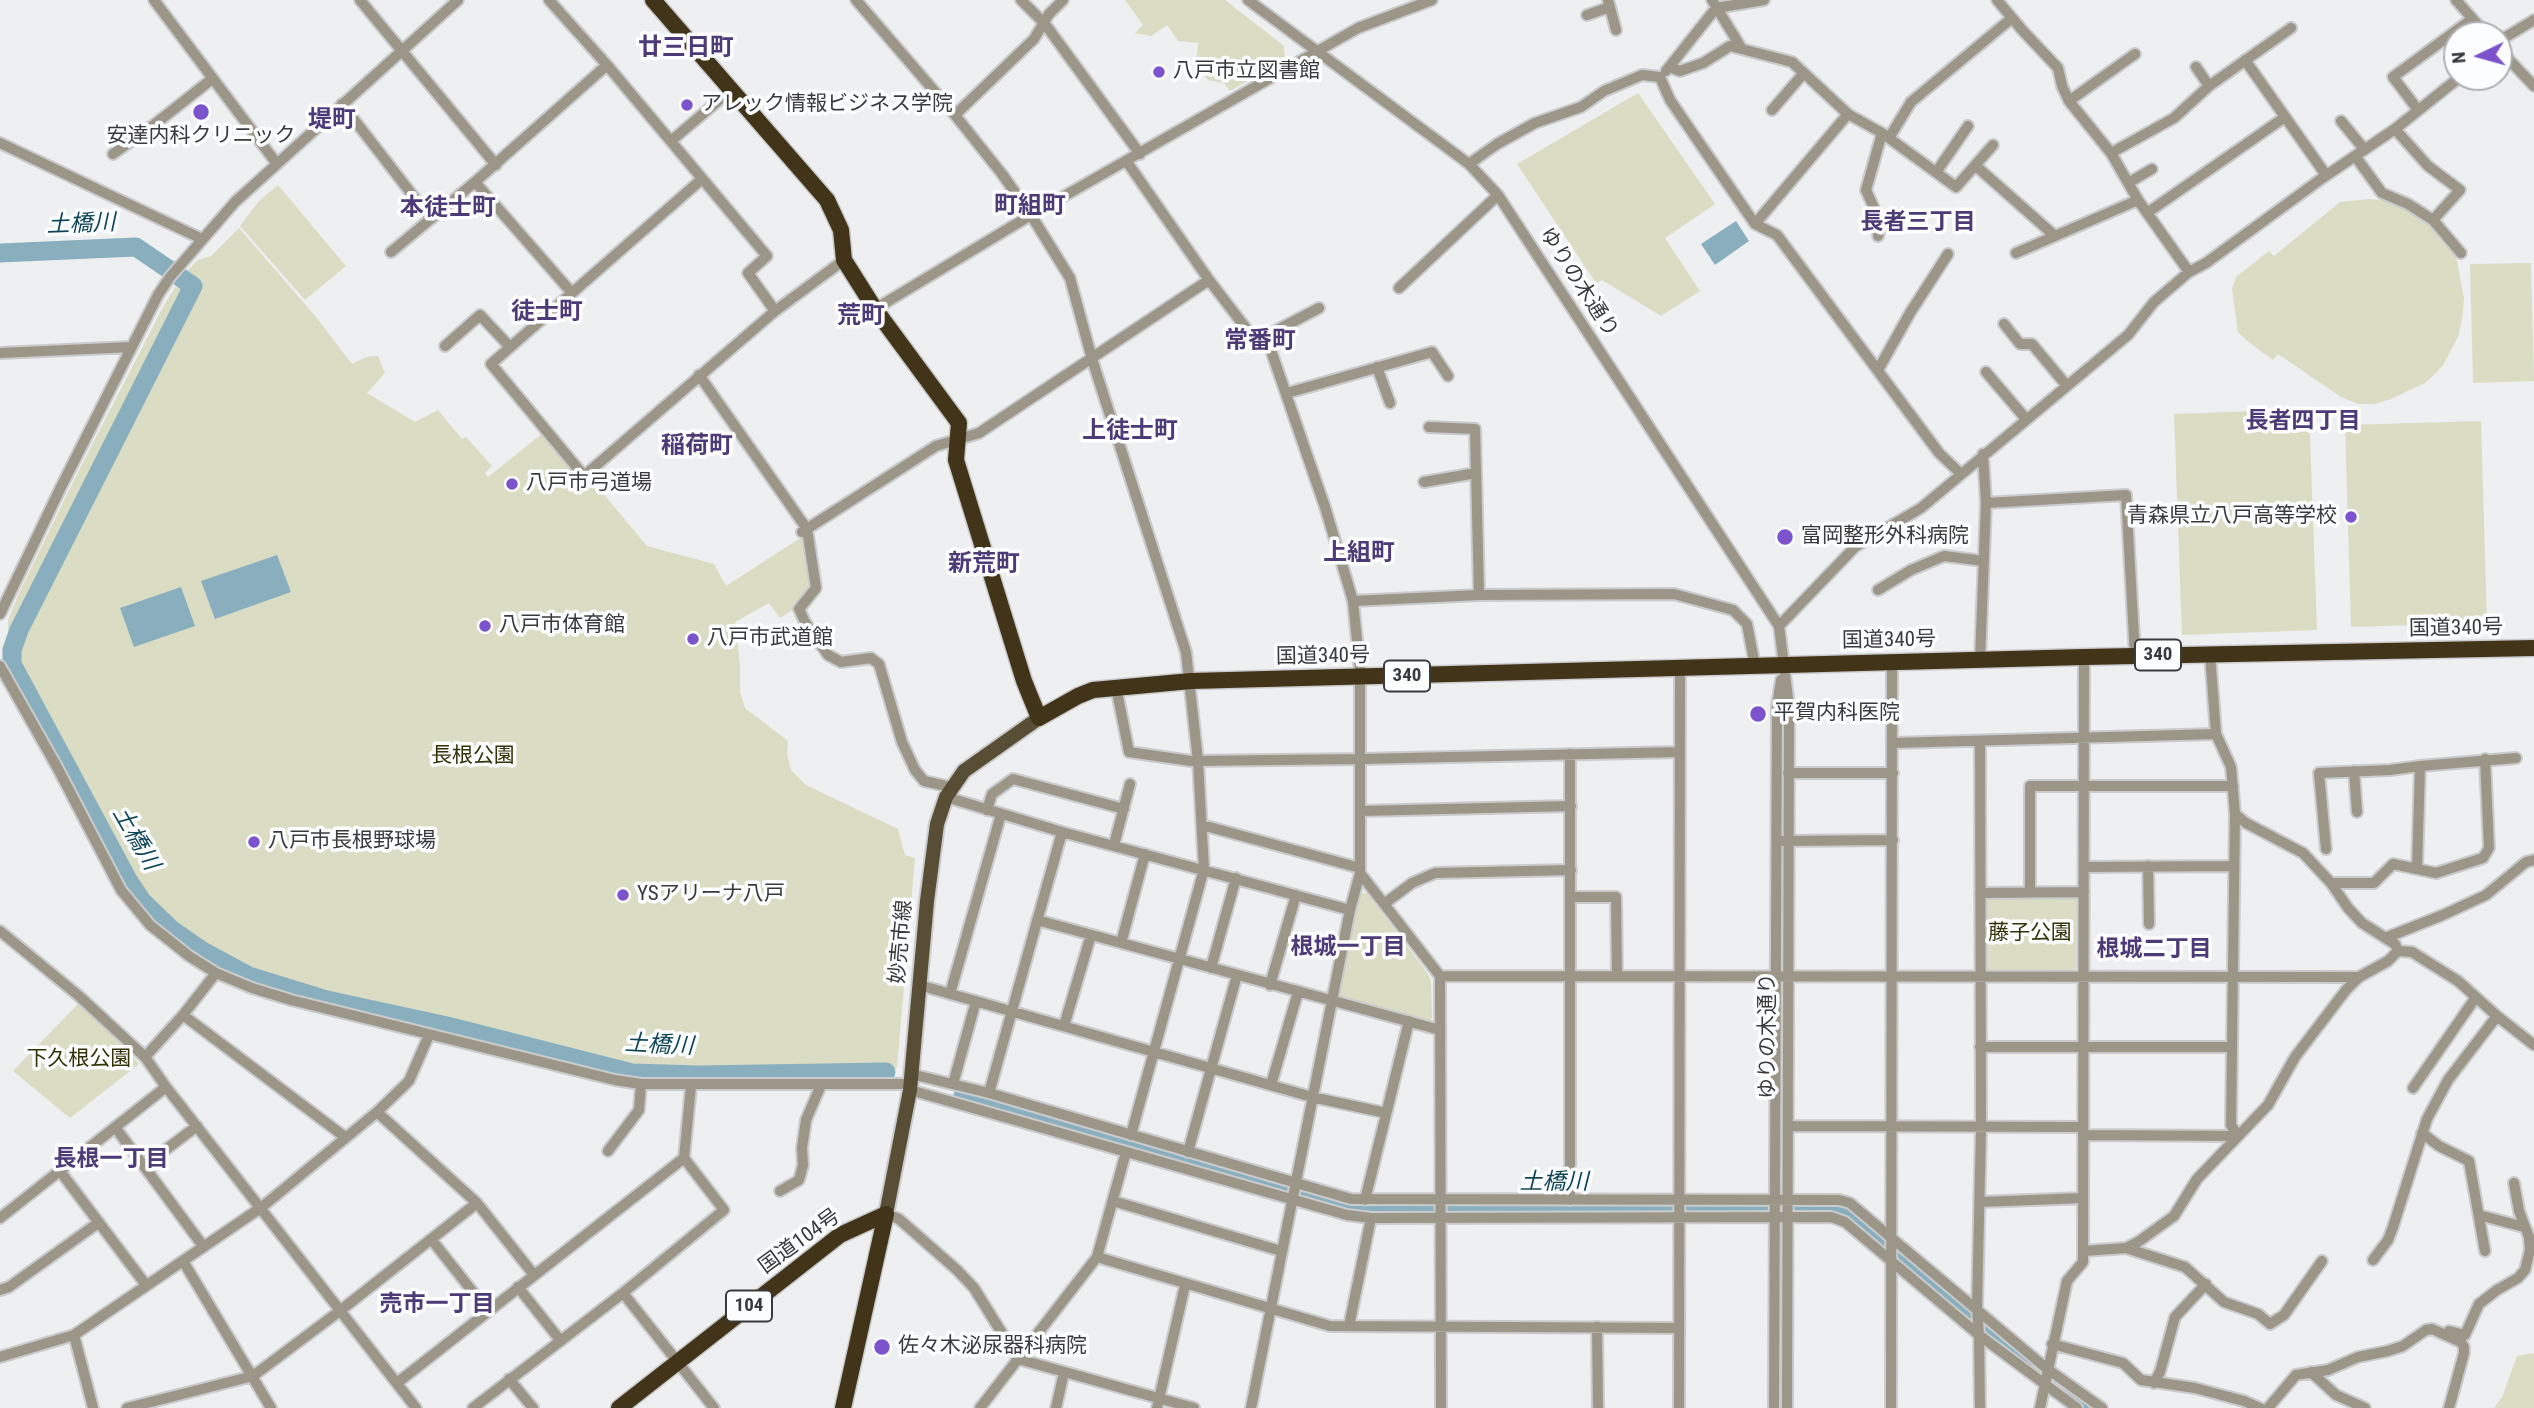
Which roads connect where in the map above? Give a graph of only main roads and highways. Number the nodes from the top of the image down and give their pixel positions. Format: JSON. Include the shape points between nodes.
{"nodes":[{"id":1,"x":653,"y":0,"type":"edge"},
{"id":2,"x":2534,"y":648,"type":"edge"},
{"id":3,"x":1039,"y":718,"type":"junction"},
{"id":4,"x":886,"y":1214,"type":"junction"},
{"id":5,"x":619,"y":1408,"type":"edge"},
{"id":6,"x":843,"y":1408,"type":"edge"}],
"edges":[{"from":1,"to":3,"type":"highway","via":[[827,200],[841,230],[844,260],[959,424],[957,460]]},
{"from":2,"to":3,"type":"highway","name":"国道340号","number":"340","via":[[1191,681],[1116,687],[1078,696]]},
{"from":3,"to":4,"type":"main road","name":"妙売市線","via":[[964,771],[949,792],[937,824],[910,1082]]},
{"from":4,"to":5,"type":"highway","name":"国道104号","number":"104","via":[[840,1235]]},
{"from":4,"to":6,"type":"highway"}]}
